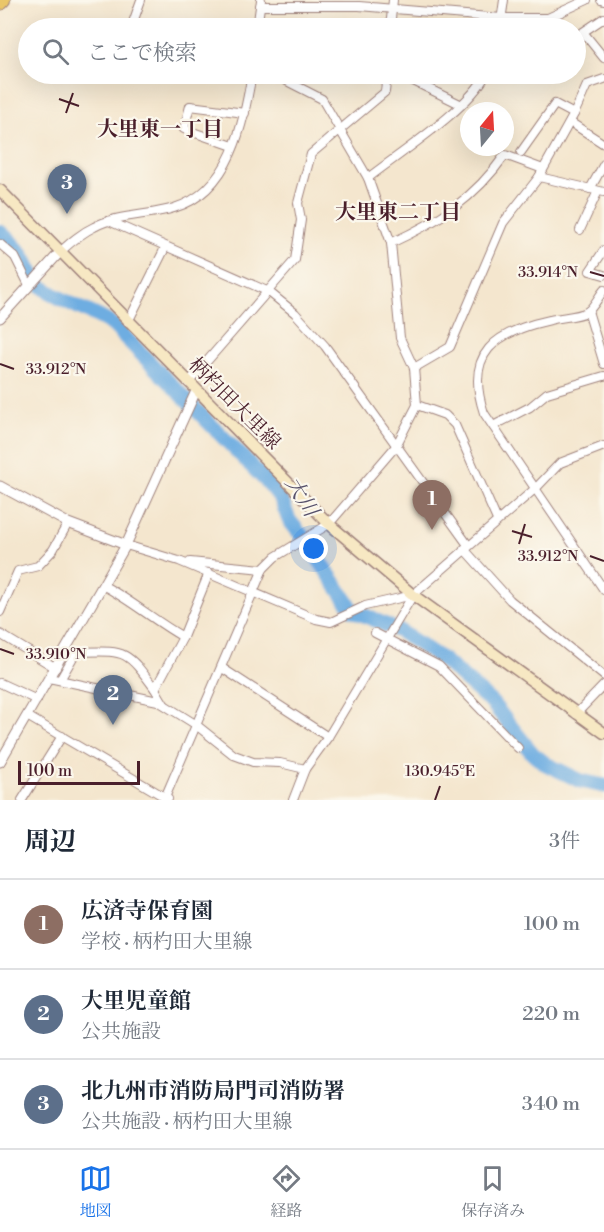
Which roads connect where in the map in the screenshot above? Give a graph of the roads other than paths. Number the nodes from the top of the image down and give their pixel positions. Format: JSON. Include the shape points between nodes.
{"nodes":[{"id":1,"x":141,"y":0,"type":"edge"},
{"id":2,"x":393,"y":0,"type":"edge"},
{"id":3,"x":504,"y":0,"type":"edge"},
{"id":4,"x":587,"y":0,"type":"edge"},
{"id":5,"x":260,"y":3,"type":"edge"},
{"id":6,"x":392,"y":9,"type":"junction"},
{"id":7,"x":135,"y":18,"type":"edge"},
{"id":8,"x":258,"y":18,"type":"edge"},
{"id":9,"x":391,"y":18,"type":"edge"},
{"id":10,"x":501,"y":18,"type":"junction"},
{"id":11,"x":604,"y":18,"type":"edge"},
{"id":12,"x":586,"y":30,"type":"edge"},
{"id":13,"x":586,"y":36,"type":"edge"},
{"id":14,"x":604,"y":58,"type":"edge"},
{"id":15,"x":604,"y":79,"type":"edge"},
{"id":16,"x":250,"y":84,"type":"edge"},
{"id":17,"x":293,"y":84,"type":"edge"},
{"id":18,"x":386,"y":84,"type":"edge"},
{"id":19,"x":419,"y":84,"type":"edge"},
{"id":20,"x":480,"y":84,"type":"edge"},
{"id":21,"x":462,"y":102,"type":"edge"},
{"id":22,"x":460,"y":104,"type":"joint"},
{"id":23,"x":245,"y":113,"type":"junction"},
{"id":24,"x":574,"y":114,"type":"junction"},
{"id":25,"x":570,"y":122,"type":"junction"},
{"id":26,"x":339,"y":131,"type":"junction"},
{"id":27,"x":604,"y":144,"type":"edge"},
{"id":28,"x":233,"y":146,"type":"junction"},
{"id":29,"x":522,"y":152,"type":"dead end"},
{"id":30,"x":604,"y":164,"type":"edge"},
{"id":31,"x":541,"y":173,"type":"junction"},
{"id":32,"x":368,"y":178,"type":"junction"},
{"id":33,"x":0,"y":190,"type":"edge"},
{"id":34,"x":598,"y":190,"type":"edge"},
{"id":35,"x":109,"y":221,"type":"junction"},
{"id":36,"x":580,"y":230,"type":"dead end"},
{"id":37,"x":391,"y":243,"type":"junction"},
{"id":38,"x":0,"y":244,"type":"edge"},
{"id":39,"x":165,"y":248,"type":"junction"},
{"id":40,"x":604,"y":250,"type":"edge"},
{"id":41,"x":60,"y":251,"type":"junction"},
{"id":42,"x":604,"y":275,"type":"edge"},
{"id":43,"x":30,"y":284,"type":"junction"},
{"id":44,"x":604,"y":290,"type":"edge"},
{"id":45,"x":269,"y":292,"type":"junction"},
{"id":46,"x":588,"y":311,"type":"junction"},
{"id":47,"x":0,"y":318,"type":"edge"},
{"id":48,"x":128,"y":322,"type":"junction"},
{"id":49,"x":604,"y":364,"type":"edge"},
{"id":50,"x":414,"y":368,"type":"junction"},
{"id":51,"x":604,"y":376,"type":"edge"},
{"id":52,"x":192,"y":387,"type":"junction"},
{"id":53,"x":417,"y":405,"type":"junction"},
{"id":54,"x":493,"y":426,"type":"junction"},
{"id":55,"x":396,"y":446,"type":"junction"},
{"id":56,"x":604,"y":446,"type":"edge"},
{"id":57,"x":0,"y":486,"type":"edge"},
{"id":58,"x":537,"y":487,"type":"junction"},
{"id":59,"x":498,"y":520,"type":"junction"},
{"id":60,"x":68,"y":523,"type":"junction"},
{"id":61,"x":328,"y":524,"type":"junction"},
{"id":62,"x":126,"y":544,"type":"junction"},
{"id":63,"x":466,"y":547,"type":"junction"},
{"id":64,"x":179,"y":561,"type":"junction"},
{"id":65,"x":263,"y":569,"type":"junction"},
{"id":66,"x":209,"y":573,"type":"junction"},
{"id":67,"x":104,"y":586,"type":"junction"},
{"id":68,"x":604,"y":590,"type":"edge"},
{"id":69,"x":254,"y":591,"type":"junction"},
{"id":70,"x":413,"y":595,"type":"junction"},
{"id":71,"x":1,"y":609,"type":"edge"},
{"id":72,"x":375,"y":633,"type":"dead end"},
{"id":73,"x":0,"y":634,"type":"edge"},
{"id":74,"x":183,"y":637,"type":"junction"},
{"id":75,"x":386,"y":638,"type":"junction"},
{"id":76,"x":56,"y":668,"type":"junction"},
{"id":77,"x":222,"y":668,"type":"junction"},
{"id":78,"x":604,"y":676,"type":"edge"},
{"id":79,"x":55,"y":679,"type":"junction"},
{"id":80,"x":0,"y":683,"type":"edge"},
{"id":81,"x":604,"y":685,"type":"edge"},
{"id":82,"x":155,"y":689,"type":"junction"},
{"id":83,"x":37,"y":700,"type":"junction"},
{"id":84,"x":164,"y":705,"type":"junction"},
{"id":85,"x":576,"y":714,"type":"junction"},
{"id":86,"x":27,"y":716,"type":"junction"},
{"id":87,"x":195,"y":724,"type":"junction"},
{"id":88,"x":604,"y":733,"type":"edge"},
{"id":89,"x":62,"y":736,"type":"junction"},
{"id":90,"x":328,"y":737,"type":"junction"},
{"id":91,"x":518,"y":748,"type":"dead end"},
{"id":92,"x":0,"y":762,"type":"edge"},
{"id":93,"x":305,"y":769,"type":"junction"},
{"id":94,"x":166,"y":799,"type":"edge"},
{"id":95,"x":22,"y":800,"type":"edge"},
{"id":96,"x":293,"y":800,"type":"edge"}],
"edges":[{"from":1,"to":7,"type":"street"},
{"from":2,"to":6,"type":"street"},
{"from":3,"to":10,"type":"street"},
{"from":4,"to":10,"type":"street","via":[[548,18]]},
{"from":5,"to":6,"type":"street"},
{"from":5,"to":8,"type":"street"},
{"from":6,"to":9,"type":"street"},
{"from":6,"to":10,"type":"street"},
{"from":11,"to":12,"type":"street"},
{"from":13,"to":14,"type":"street"},
{"from":15,"to":24,"type":"street","via":[[587,85]]},
{"from":16,"to":23,"type":"street"},
{"from":17,"to":26,"type":"street","via":[[322,99]]},
{"from":18,"to":26,"type":"street","via":[[385,92]]},
{"from":19,"to":22,"type":"street"},
{"from":20,"to":21,"type":"street"},
{"from":22,"to":32,"type":"street"},
{"from":23,"to":28,"type":"street"},
{"from":23,"to":28,"type":"street","via":[[190,106],[184,129]]},
{"from":24,"to":25,"type":"street"},
{"from":24,"to":29,"type":"street","via":[[555,104]]},
{"from":25,"to":27,"type":"street"},
{"from":25,"to":31,"type":"street"},
{"from":26,"to":32,"type":"street"},
{"from":26,"to":45,"type":"street","via":[[311,154],[298,203],[301,220],[295,260]]},
{"from":28,"to":35,"type":"street","via":[[216,180],[190,202]]},
{"from":30,"to":34,"type":"street"},
{"from":31,"to":34,"type":"street"},
{"from":31,"to":37,"type":"street","via":[[505,155],[487,181],[468,198],[427,227]]},
{"from":31,"to":50,"type":"street","via":[[503,223],[450,347]]},
{"from":32,"to":37,"type":"street"},
{"from":33,"to":41,"type":"main road","name":"柄杓田大里線"},
{"from":34,"to":36,"type":"street"},
{"from":35,"to":39,"type":"street"},
{"from":35,"to":41,"type":"street","via":[[81,234]]},
{"from":37,"to":50,"type":"street","via":[[400,338]]},
{"from":38,"to":43,"type":"street","via":[[15,256]]},
{"from":39,"to":45,"type":"street"},
{"from":39,"to":48,"type":"street"},
{"from":40,"to":42,"type":"street","via":[[590,271]]},
{"from":41,"to":43,"type":"street"},
{"from":41,"to":48,"type":"main road","name":"柄杓田大里線"},
{"from":43,"to":47,"type":"street"},
{"from":44,"to":46,"type":"street"},
{"from":45,"to":52,"type":"street"},
{"from":45,"to":55,"type":"street","via":[[325,346]]},
{"from":46,"to":49,"type":"street"},
{"from":46,"to":54,"type":"street","via":[[503,336],[483,354],[477,371],[477,393]]},
{"from":48,"to":52,"type":"main road","name":"柄杓田大里線"},
{"from":50,"to":53,"type":"street"},
{"from":51,"to":54,"type":"street","via":[[547,393],[530,407]]},
{"from":52,"to":61,"type":"main road","name":"柄杓田大里線"},
{"from":52,"to":62,"type":"street"},
{"from":53,"to":55,"type":"street"},
{"from":53,"to":59,"type":"street","via":[[445,415],[454,425]]},
{"from":54,"to":58,"type":"street"},
{"from":55,"to":61,"type":"street"},
{"from":55,"to":63,"type":"street"},
{"from":56,"to":58,"type":"street","via":[[560,464]]},
{"from":57,"to":60,"type":"street"},
{"from":58,"to":59,"type":"street"},
{"from":58,"to":68,"type":"street"},
{"from":59,"to":63,"type":"street"},
{"from":60,"to":62,"type":"street"},
{"from":60,"to":71,"type":"street","via":[[53,550],[38,566],[18,571]]},
{"from":61,"to":65,"type":"street","via":[[275,557]]},
{"from":61,"to":70,"type":"main road","name":"柄杓田大里線"},
{"from":62,"to":64,"type":"street"},
{"from":62,"to":67,"type":"street"},
{"from":63,"to":70,"type":"street"},
{"from":63,"to":78,"type":"street","via":[[510,600]]},
{"from":64,"to":65,"type":"street"},
{"from":64,"to":66,"type":"street"},
{"from":65,"to":69,"type":"street"},
{"from":66,"to":69,"type":"street"},
{"from":66,"to":74,"type":"street"},
{"from":67,"to":74,"type":"street"},
{"from":67,"to":76,"type":"street"},
{"from":69,"to":70,"type":"street","via":[[331,622],[365,606]]},
{"from":69,"to":77,"type":"street"},
{"from":70,"to":75,"type":"street"},
{"from":70,"to":85,"type":"main road","name":"柄杓田大里線"},
{"from":72,"to":75,"type":"street"},
{"from":73,"to":76,"type":"street"},
{"from":74,"to":82,"type":"street"},
{"from":75,"to":90,"type":"street"},
{"from":75,"to":91,"type":"street","via":[[439,666]]},
{"from":76,"to":79,"type":"street"},
{"from":77,"to":87,"type":"street"},
{"from":77,"to":90,"type":"street"},
{"from":79,"to":82,"type":"street","via":[[76,652],[115,651],[128,655]]},
{"from":79,"to":83,"type":"street"},
{"from":79,"to":84,"type":"street"},
{"from":80,"to":83,"type":"street"},
{"from":81,"to":85,"type":"street"},
{"from":82,"to":84,"type":"street"},
{"from":83,"to":86,"type":"street"},
{"from":84,"to":87,"type":"street"},
{"from":85,"to":88,"type":"main road","name":"柄杓田大里線"},
{"from":86,"to":89,"type":"street"},
{"from":86,"to":92,"type":"street"},
{"from":87,"to":93,"type":"street","via":[[241,758]]},
{"from":87,"to":94,"type":"street"},
{"from":89,"to":94,"type":"street"},
{"from":89,"to":95,"type":"street"},
{"from":90,"to":93,"type":"street"},
{"from":93,"to":96,"type":"street"}]}
